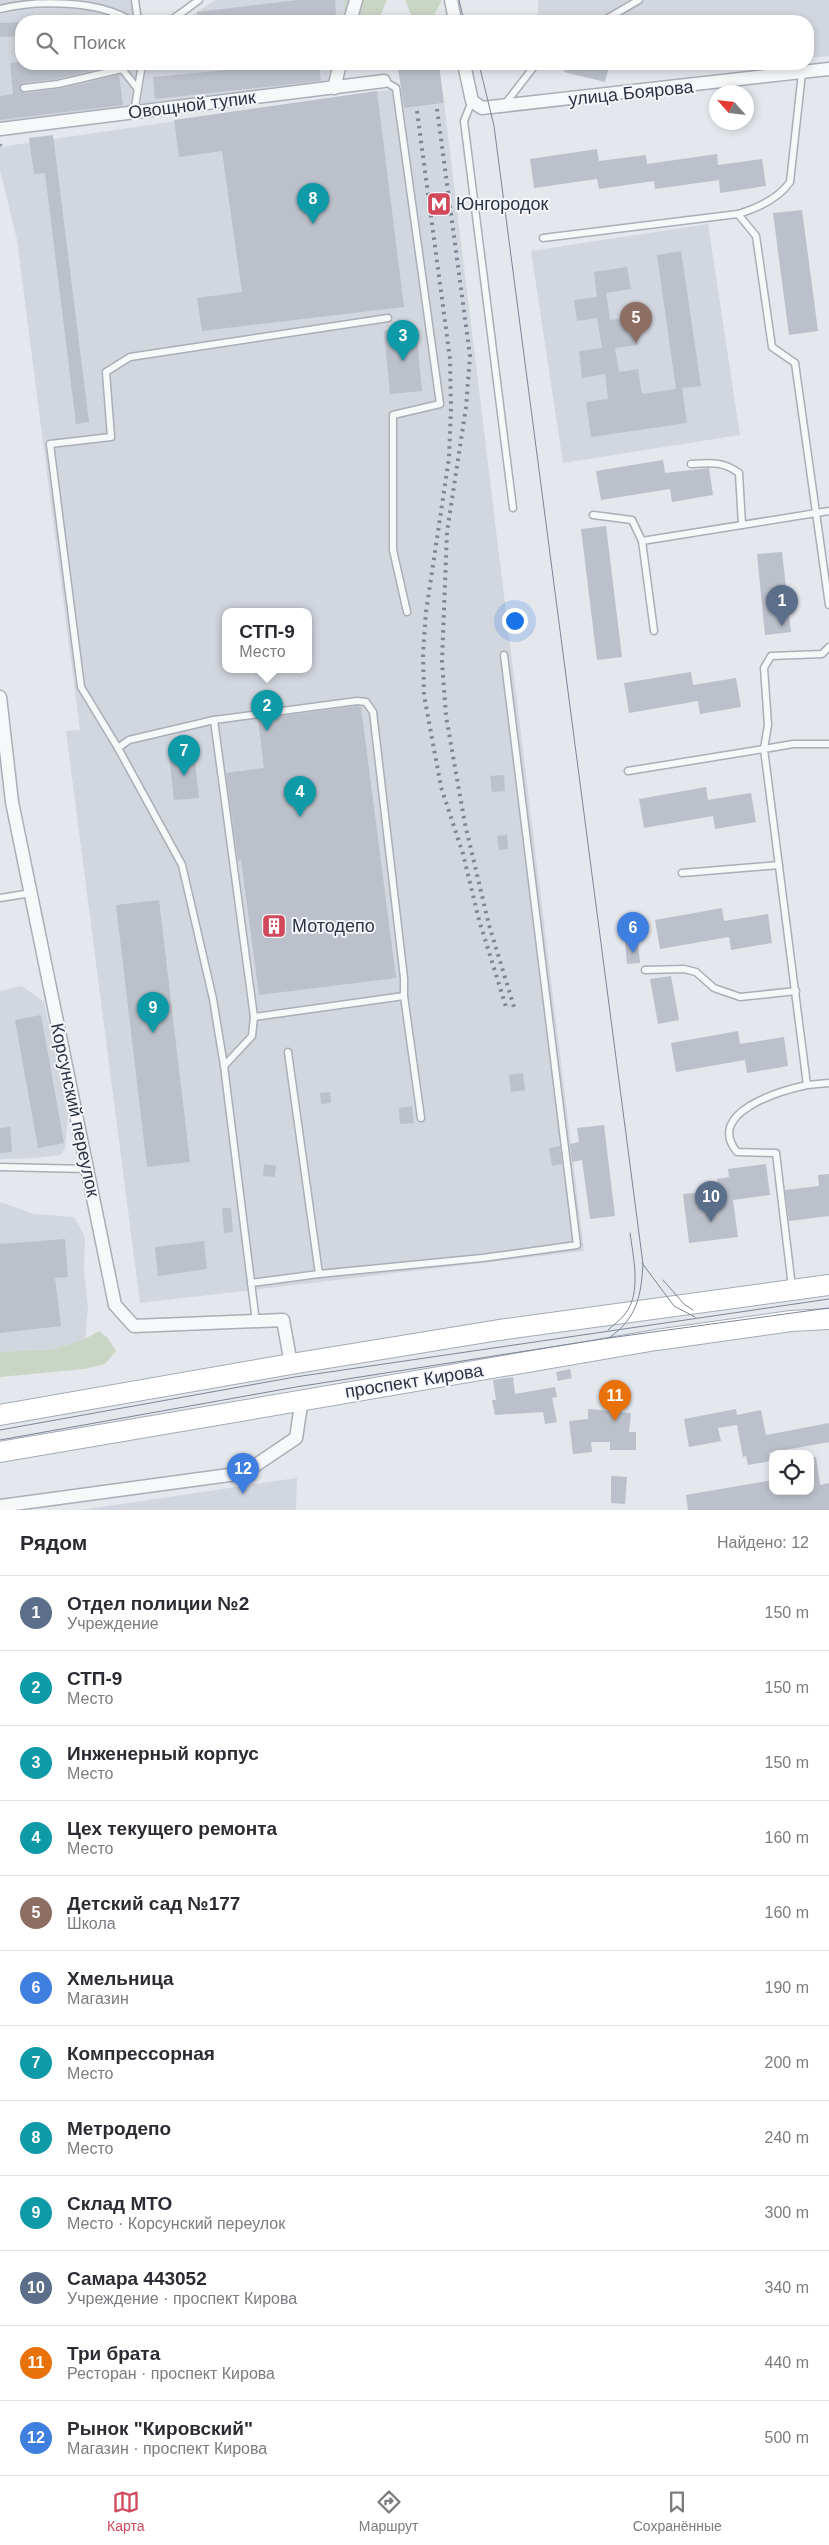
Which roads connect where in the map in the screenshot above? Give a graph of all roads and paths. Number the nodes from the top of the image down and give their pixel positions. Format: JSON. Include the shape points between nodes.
{"nodes":[{"id":1,"x":135,"y":0,"type":"edge"},
{"id":2,"x":199,"y":0,"type":"edge"},
{"id":3,"x":356,"y":0,"type":"edge"},
{"id":4,"x":451,"y":0,"type":"edge"},
{"id":5,"x":639,"y":0,"type":"edge"},
{"id":6,"x":0,"y":10,"type":"edge"},
{"id":7,"x":118,"y":15,"type":"edge"},
{"id":8,"x":137,"y":15,"type":"edge"},
{"id":9,"x":178,"y":15,"type":"edge"},
{"id":10,"x":352,"y":15,"type":"edge"},
{"id":11,"x":454,"y":15,"type":"edge"},
{"id":12,"x":613,"y":15,"type":"edge"},
{"id":13,"x":118,"y":70,"type":"edge"},
{"id":14,"x":123,"y":70,"type":"edge"},
{"id":15,"x":141,"y":70,"type":"edge"},
{"id":16,"x":338,"y":70,"type":"edge"},
{"id":17,"x":465,"y":70,"type":"edge"},
{"id":18,"x":531,"y":70,"type":"edge"},
{"id":19,"x":829,"y":70,"type":"edge"},
{"id":20,"x":802,"y":73,"type":"junction"},
{"id":21,"x":384,"y":81,"type":"joint"},
{"id":22,"x":24,"y":88,"type":"dead end"},
{"id":23,"x":137,"y":88,"type":"junction"},
{"id":24,"x":334,"y":88,"type":"junction"},
{"id":25,"x":472,"y":101,"type":"junction"},
{"id":26,"x":503,"y":107,"type":"junction"},
{"id":27,"x":134,"y":112,"type":"junction"},
{"id":28,"x":0,"y":130,"type":"edge"},
{"id":29,"x":738,"y":214,"type":"junction"},
{"id":30,"x":543,"y":238,"type":"dead end"},
{"id":31,"x":388,"y":318,"type":"dead end"},
{"id":32,"x":691,"y":464,"type":"dead end"},
{"id":33,"x":513,"y":508,"type":"dead end"},
{"id":34,"x":829,"y":511,"type":"edge"},
{"id":35,"x":816,"y":513,"type":"junction"},
{"id":36,"x":593,"y":515,"type":"dead end"},
{"id":37,"x":742,"y":525,"type":"junction"},
{"id":38,"x":642,"y":540,"type":"junction"},
{"id":39,"x":829,"y":606,"type":"edge"},
{"id":40,"x":407,"y":612,"type":"dead end"},
{"id":41,"x":654,"y":631,"type":"dead end"},
{"id":42,"x":829,"y":647,"type":"edge"},
{"id":43,"x":504,"y":655,"type":"dead end"},
{"id":44,"x":0,"y":697,"type":"edge"},
{"id":45,"x":214,"y":720,"type":"junction"},
{"id":46,"x":829,"y":744,"type":"edge"},
{"id":47,"x":118,"y":748,"type":"junction"},
{"id":48,"x":764,"y":749,"type":"junction"},
{"id":49,"x":628,"y":771,"type":"dead end"},
{"id":50,"x":779,"y":865,"type":"junction"},
{"id":51,"x":682,"y":873,"type":"dead end"},
{"id":52,"x":30,"y":893,"type":"junction"},
{"id":53,"x":0,"y":898,"type":"edge"},
{"id":54,"x":645,"y":970,"type":"dead end"},
{"id":55,"x":796,"y":991,"type":"junction"},
{"id":56,"x":404,"y":996,"type":"junction"},
{"id":57,"x":254,"y":1017,"type":"junction"},
{"id":58,"x":288,"y":1052,"type":"dead end"},
{"id":59,"x":224,"y":1066,"type":"junction"},
{"id":60,"x":829,"y":1083,"type":"edge"},
{"id":61,"x":807,"y":1085,"type":"junction"},
{"id":62,"x":421,"y":1118,"type":"dead end"},
{"id":63,"x":0,"y":1167,"type":"edge"},
{"id":64,"x":87,"y":1169,"type":"junction"},
{"id":65,"x":319,"y":1274,"type":"junction"},
{"id":66,"x":251,"y":1283,"type":"junction"},
{"id":67,"x":829,"y":1285,"type":"edge"},
{"id":68,"x":792,"y":1291,"type":"junction"},
{"id":69,"x":829,"y":1319,"type":"edge"},
{"id":70,"x":256,"y":1322,"type":"junction"},
{"id":71,"x":291,"y":1364,"type":"junction"},
{"id":72,"x":302,"y":1399,"type":"junction"},
{"id":73,"x":0,"y":1415,"type":"edge"},
{"id":74,"x":0,"y":1452,"type":"edge"},
{"id":75,"x":0,"y":1506,"type":"edge"}],
"edges":[{"from":1,"to":8,"type":"lane"},
{"from":2,"to":9,"type":"lane"},
{"from":3,"to":10,"type":"street"},
{"from":4,"to":11,"type":"street"},
{"from":5,"to":12,"type":"lane"},
{"from":6,"to":7,"type":"lane","via":[[39,4],[79,4]]},
{"from":13,"to":22,"type":"lane"},
{"from":14,"to":23,"type":"lane"},
{"from":15,"to":23,"type":"lane"},
{"from":16,"to":24,"type":"street"},
{"from":17,"to":25,"type":"street"},
{"from":18,"to":26,"type":"lane"},
{"from":19,"to":20,"type":"street","name":"улица Боярова"},
{"from":20,"to":26,"type":"street","name":"улица Боярова"},
{"from":20,"to":29,"type":"lane","via":[[790,182],[783,192],[754,209]]},
{"from":21,"to":24,"type":"street","name":"Овощной тупик"},
{"from":21,"to":40,"type":"lane","via":[[396,88],[440,404],[393,414],[393,550]]},
{"from":23,"to":27,"type":"lane"},
{"from":24,"to":27,"type":"street","name":"Овощной тупик"},
{"from":25,"to":26,"type":"street","name":"улица Боярова","via":[[482,108]]},
{"from":25,"to":33,"type":"lane","via":[[464,120]]},
{"from":27,"to":28,"type":"street","name":"Овощной тупик"},
{"from":29,"to":30,"type":"lane"},
{"from":29,"to":35,"type":"lane","via":[[756,236],[772,347],[796,363]]},
{"from":31,"to":47,"type":"lane","via":[[130,357],[106,372],[111,437],[50,444],[81,688]]},
{"from":32,"to":37,"type":"lane","via":[[715,462],[729,465],[739,473]]},
{"from":34,"to":35,"type":"lane"},
{"from":35,"to":37,"type":"lane"},
{"from":35,"to":39,"type":"lane"},
{"from":36,"to":38,"type":"lane","via":[[632,520]]},
{"from":37,"to":38,"type":"lane"},
{"from":38,"to":41,"type":"lane"},
{"from":42,"to":48,"type":"lane","via":[[822,654],[771,656],[764,668],[768,725]]},
{"from":43,"to":65,"type":"lane","via":[[577,1245]]},
{"from":44,"to":52,"type":"street","name":"Корсунский переулок","via":[[12,802]]},
{"from":45,"to":47,"type":"lane","via":[[129,740]]},
{"from":45,"to":56,"type":"lane","via":[[357,700],[366,702],[373,712]]},
{"from":45,"to":57,"type":"lane"},
{"from":46,"to":48,"type":"lane","via":[[793,744]]},
{"from":47,"to":59,"type":"lane","via":[[182,865],[214,1000]]},
{"from":48,"to":49,"type":"lane"},
{"from":48,"to":50,"type":"lane"},
{"from":50,"to":51,"type":"lane"},
{"from":50,"to":55,"type":"lane"},
{"from":52,"to":53,"type":"lane"},
{"from":52,"to":64,"type":"street","name":"Корсунский переулок"},
{"from":54,"to":55,"type":"lane","via":[[696,972],[714,988],[740,997]]},
{"from":55,"to":61,"type":"lane"},
{"from":56,"to":57,"type":"lane"},
{"from":56,"to":62,"type":"lane"},
{"from":57,"to":59,"type":"lane","via":[[252,1036]]},
{"from":58,"to":65,"type":"lane"},
{"from":59,"to":66,"type":"lane"},
{"from":60,"to":61,"type":"lane"},
{"from":61,"to":68,"type":"lane","via":[[784,1091],[737,1113],[728,1127],[728,1140],[737,1152],[776,1153]]},
{"from":63,"to":64,"type":"lane"},
{"from":64,"to":70,"type":"street","name":"Корсунский переулок","via":[[114,1305],[134,1326]]},
{"from":65,"to":66,"type":"lane"},
{"from":66,"to":70,"type":"lane"},
{"from":67,"to":68,"type":"main road","name":"проспект Кирова"},
{"from":68,"to":71,"type":"main road","name":"проспект Кирова","via":[[511,1328]]},
{"from":69,"to":72,"type":"main road","name":"проспект Кирова","via":[[656,1340]]},
{"from":70,"to":71,"type":"street","name":"Корсунский переулок","via":[[283,1320]]},
{"from":71,"to":73,"type":"main road","name":"проспект Кирова"},
{"from":72,"to":74,"type":"main road","name":"проспект Кирова"},
{"from":72,"to":75,"type":"street","via":[[296,1438],[244,1473]]}]}
